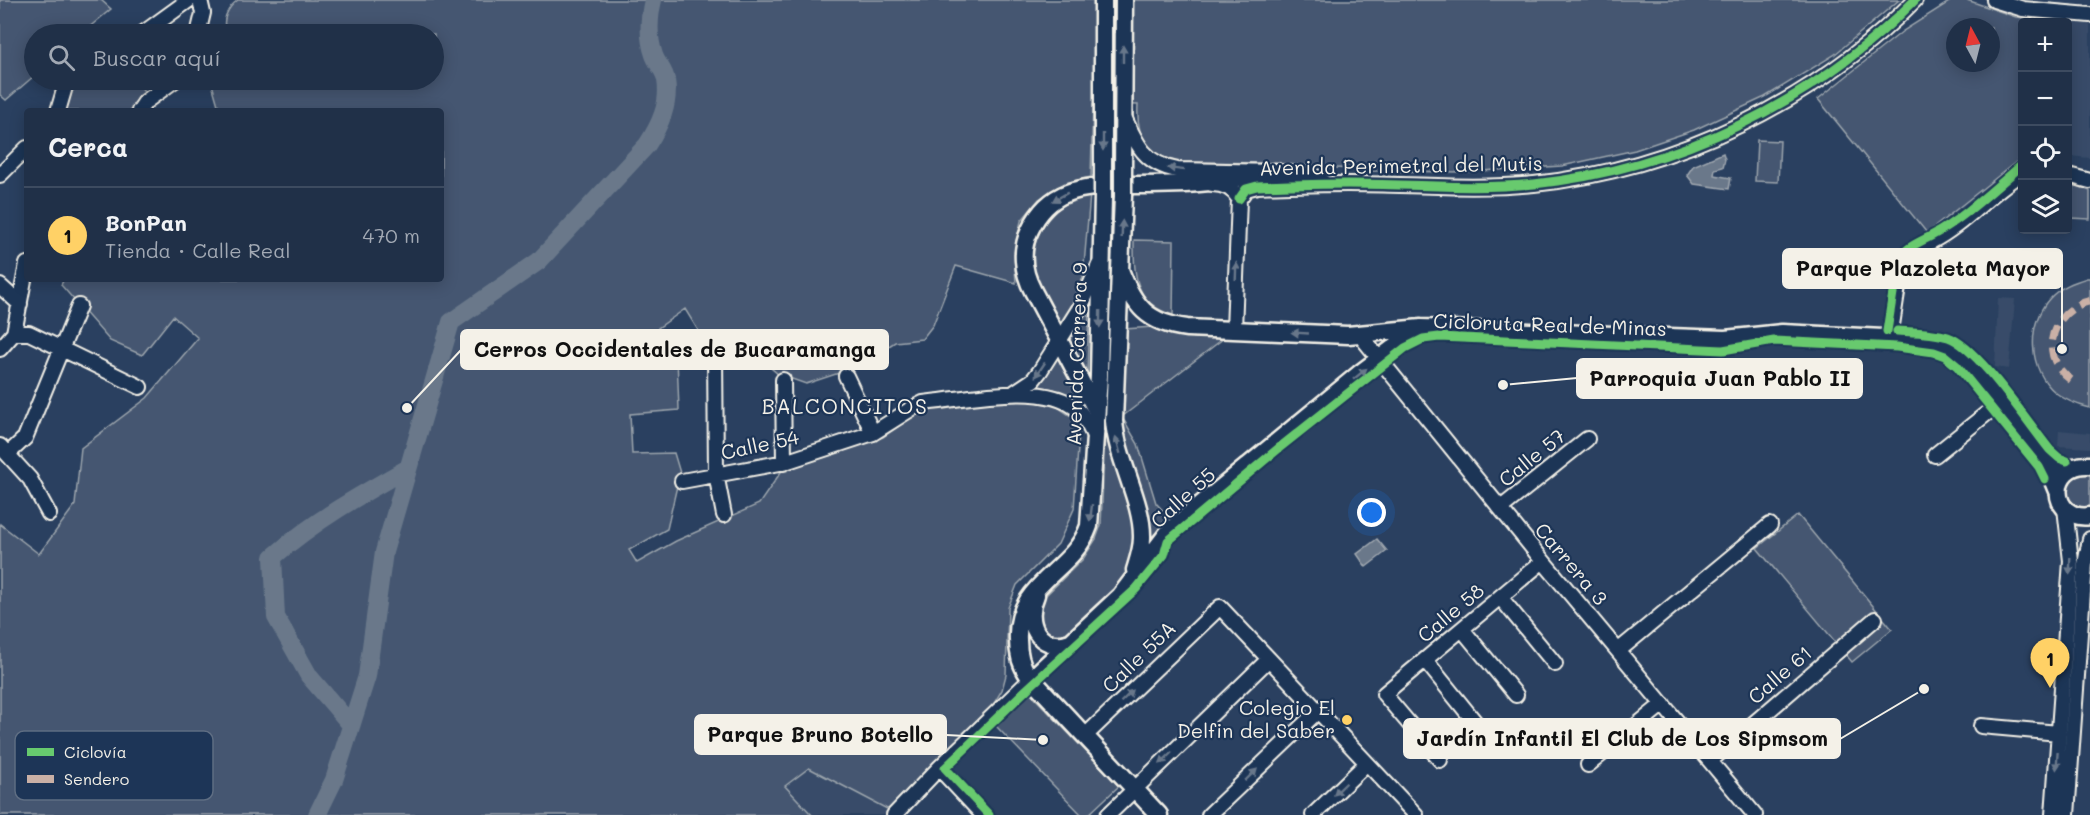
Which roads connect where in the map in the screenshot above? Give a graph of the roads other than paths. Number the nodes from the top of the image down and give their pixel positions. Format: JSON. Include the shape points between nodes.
{"nodes":[{"id":1,"x":189,"y":0,"type":"edge"},
{"id":2,"x":200,"y":0,"type":"edge"},
{"id":3,"x":1103,"y":0,"type":"edge"},
{"id":4,"x":1124,"y":0,"type":"edge"},
{"id":5,"x":1915,"y":0,"type":"edge"},
{"id":6,"x":1927,"y":0,"type":"edge"},
{"id":7,"x":1994,"y":0,"type":"edge"},
{"id":8,"x":2090,"y":15,"type":"edge"},
{"id":9,"x":1896,"y":19,"type":"junction"},
{"id":10,"x":156,"y":24,"type":"edge"},
{"id":11,"x":200,"y":24,"type":"edge"},
{"id":12,"x":64,"y":90,"type":"edge"},
{"id":13,"x":161,"y":90,"type":"edge"},
{"id":14,"x":59,"y":108,"type":"edge"},
{"id":15,"x":141,"y":108,"type":"edge"},
{"id":16,"x":1123,"y":112,"type":"junction"},
{"id":17,"x":24,"y":151,"type":"edge"},
{"id":18,"x":1276,"y":172,"type":"junction"},
{"id":19,"x":0,"y":175,"type":"edge"},
{"id":20,"x":2072,"y":176,"type":"edge"},
{"id":21,"x":2018,"y":177,"type":"edge"},
{"id":22,"x":2090,"y":181,"type":"edge"},
{"id":23,"x":1201,"y":183,"type":"junction"},
{"id":24,"x":1347,"y":184,"type":"junction"},
{"id":25,"x":1239,"y":199,"type":"junction"},
{"id":26,"x":1101,"y":260,"type":"junction"},
{"id":27,"x":1120,"y":270,"type":"junction"},
{"id":28,"x":24,"y":281,"type":"edge"},
{"id":29,"x":0,"y":286,"type":"edge"},
{"id":30,"x":20,"y":304,"type":"junction"},
{"id":31,"x":79,"y":306,"type":"dead end"},
{"id":32,"x":1420,"y":328,"type":"junction"},
{"id":33,"x":1234,"y":330,"type":"junction"},
{"id":34,"x":14,"y":333,"type":"junction"},
{"id":35,"x":1360,"y":334,"type":"junction"},
{"id":36,"x":1890,"y":338,"type":"junction"},
{"id":37,"x":1059,"y":340,"type":"junction"},
{"id":38,"x":60,"y":348,"type":"junction"},
{"id":39,"x":0,"y":349,"type":"edge"},
{"id":40,"x":1957,"y":351,"type":"junction"},
{"id":41,"x":715,"y":352,"type":"dead end"},
{"id":42,"x":1380,"y":358,"type":"junction"},
{"id":43,"x":846,"y":376,"type":"dead end"},
{"id":44,"x":783,"y":380,"type":"dead end"},
{"id":45,"x":140,"y":387,"type":"dead end"},
{"id":46,"x":1014,"y":393,"type":"junction"},
{"id":47,"x":1996,"y":406,"type":"junction"},
{"id":48,"x":1097,"y":415,"type":"junction"},
{"id":49,"x":873,"y":433,"type":"junction"},
{"id":50,"x":1587,"y":439,"type":"dead end"},
{"id":51,"x":1096,"y":440,"type":"junction"},
{"id":52,"x":4,"y":450,"type":"edge"},
{"id":53,"x":1935,"y":455,"type":"dead end"},
{"id":54,"x":784,"y":462,"type":"junction"},
{"id":55,"x":2082,"y":466,"type":"edge"},
{"id":56,"x":716,"y":474,"type":"junction"},
{"id":57,"x":682,"y":481,"type":"dead end"},
{"id":58,"x":2058,"y":492,"type":"junction"},
{"id":59,"x":1501,"y":508,"type":"junction"},
{"id":60,"x":2065,"y":508,"type":"junction"},
{"id":61,"x":49,"y":514,"type":"dead end"},
{"id":62,"x":724,"y":515,"type":"dead end"},
{"id":63,"x":2090,"y":516,"type":"edge"},
{"id":64,"x":1770,"y":525,"type":"dead end"},
{"id":65,"x":2090,"y":538,"type":"edge"},
{"id":66,"x":1543,"y":561,"type":"junction"},
{"id":67,"x":1043,"y":580,"type":"junction"},
{"id":68,"x":1131,"y":582,"type":"junction"},
{"id":69,"x":1500,"y":597,"type":"junction"},
{"id":70,"x":1875,"y":619,"type":"dead end"},
{"id":71,"x":1462,"y":629,"type":"junction"},
{"id":72,"x":1070,"y":642,"type":"junction"},
{"id":73,"x":1618,"y":651,"type":"junction"},
{"id":74,"x":1269,"y":659,"type":"junction"},
{"id":75,"x":1425,"y":660,"type":"junction"},
{"id":76,"x":1554,"y":664,"type":"dead end"},
{"id":77,"x":1031,"y":679,"type":"junction"},
{"id":78,"x":1516,"y":695,"type":"dead end"},
{"id":79,"x":1663,"y":704,"type":"junction"},
{"id":80,"x":1318,"y":711,"type":"junction"},
{"id":81,"x":1982,"y":726,"type":"dead end"},
{"id":82,"x":1479,"y":727,"type":"dead end"},
{"id":83,"x":2059,"y":733,"type":"junction"},
{"id":84,"x":1084,"y":736,"type":"junction"},
{"id":85,"x":1440,"y":760,"type":"dead end"},
{"id":86,"x":1710,"y":761,"type":"junction"},
{"id":87,"x":1367,"y":763,"type":"junction"},
{"id":88,"x":1588,"y":765,"type":"dead end"},
{"id":89,"x":939,"y":768,"type":"junction"},
{"id":90,"x":1134,"y":789,"type":"junction"},
{"id":91,"x":894,"y":815,"type":"edge"},
{"id":92,"x":983,"y":815,"type":"edge"},
{"id":93,"x":1108,"y":815,"type":"edge"},
{"id":94,"x":1159,"y":815,"type":"edge"},
{"id":95,"x":1209,"y":815,"type":"edge"},
{"id":96,"x":1313,"y":815,"type":"edge"},
{"id":97,"x":1416,"y":815,"type":"edge"},
{"id":98,"x":1755,"y":815,"type":"edge"},
{"id":99,"x":2053,"y":815,"type":"edge"},
{"id":100,"x":2067,"y":815,"type":"edge"}],
"edges":[{"from":1,"to":10,"type":"street"},
{"from":2,"to":11,"type":"street"},
{"from":3,"to":26,"type":"main road","name":"Avenida Carrera 9","one_way":true,"bridge":true},
{"from":16,"to":4,"type":"main road","name":"Avenida Carrera 9","one_way":true},
{"from":5,"to":9,"type":"street","name":"Avenida Perimetral del Mutis"},
{"from":6,"to":9,"type":"street"},
{"from":7,"to":8,"type":"street","via":[[2023,9]]},
{"from":9,"to":24,"type":"street","name":"Avenida Perimetral del Mutis","via":[[1862,48],[1769,109],[1710,138],[1642,163],[1532,184],[1453,188]]},
{"from":12,"to":14,"type":"street"},
{"from":13,"to":15,"type":"street"},
{"from":18,"to":16,"type":"street","name":"Avenida Perimetral del Mutis","one_way":true,"via":[[1165,168],[1137,144]]},
{"from":27,"to":16,"type":"main road","name":"Avenida Carrera 9","one_way":true,"bridge":true},
{"from":17,"to":19,"type":"street"},
{"from":18,"to":23,"type":"main road"},
{"from":18,"to":24,"type":"street","name":"Avenida Perimetral del Mutis"},
{"from":20,"to":22,"type":"street"},
{"from":21,"to":36,"type":"street","via":[[1940,237],[1908,254],[1901,267]]},
{"from":23,"to":25,"type":"street","via":[[1225,186]]},
{"from":23,"to":37,"type":"main road","one_way":true,"via":[[1087,187],[1064,194],[1038,214],[1027,236],[1024,265],[1028,282]]},
{"from":24,"to":25,"type":"street","name":"Avenida Perimetral del Mutis","via":[[1257,186],[1246,189]]},
{"from":33,"to":25,"type":"street","one_way":true},
{"from":26,"to":37,"type":"street","via":[[1082,306]]},
{"from":26,"to":48,"type":"main road","name":"Avenida Carrera 9","one_way":true},
{"from":27,"to":33,"type":"main road","via":[[1133,299],[1157,321]]},
{"from":68,"to":27,"type":"main road","name":"Avenida Carrera 9","one_way":true,"via":[[1143,536],[1115,430]]},
{"from":28,"to":30,"type":"street"},
{"from":29,"to":30,"type":"street"},
{"from":30,"to":34,"type":"street"},
{"from":31,"to":38,"type":"street"},
{"from":32,"to":35,"type":"main road"},
{"from":32,"to":36,"type":"main road","via":[[1725,339],[1782,333]]},
{"from":32,"to":42,"type":"main road","name":"Calle 55"},
{"from":35,"to":33,"type":"main road","one_way":true},
{"from":34,"to":38,"type":"street","via":[[29,333]]},
{"from":34,"to":39,"type":"street"},
{"from":35,"to":42,"type":"street","name":"Carrera 3"},
{"from":36,"to":40,"type":"main road","via":[[1933,341]]},
{"from":37,"to":46,"type":"street","one_way":true,"via":[[1036,376]]},
{"from":37,"to":48,"type":"main road","via":[[1092,398]]},
{"from":38,"to":45,"type":"street"},
{"from":38,"to":52,"type":"street","via":[[25,438]]},
{"from":40,"to":47,"type":"main road"},
{"from":40,"to":55,"type":"main road","via":[[1974,365],[2051,461],[2058,466]]},
{"from":41,"to":56,"type":"street"},
{"from":42,"to":59,"type":"street","name":"Carrera 3"},
{"from":68,"to":42,"type":"main road","name":"Calle 55","one_way":true,"via":[[1170,530]]},
{"from":43,"to":49,"type":"street"},
{"from":44,"to":54,"type":"street"},
{"from":46,"to":49,"type":"street","name":"Calle 54","via":[[923,403]]},
{"from":46,"to":51,"type":"street","name":"Calle 54","via":[[1048,395],[1068,403],[1084,418]]},
{"from":47,"to":53,"type":"street"},
{"from":47,"to":58,"type":"main road","via":[[2048,469]]},
{"from":48,"to":51,"type":"main road","name":"Avenida Carrera 9"},
{"from":49,"to":54,"type":"street","name":"Calle 54"},
{"from":50,"to":59,"type":"street","name":"Calle 57"},
{"from":51,"to":67,"type":"main road","name":"Avenida Carrera 9","one_way":true,"via":[[1086,536]]},
{"from":52,"to":61,"type":"street","via":[[30,479]]},
{"from":54,"to":56,"type":"street","name":"Calle 54"},
{"from":55,"to":58,"type":"main road","via":[[2062,477]]},
{"from":56,"to":57,"type":"street","name":"Calle 54"},
{"from":56,"to":62,"type":"street"},
{"from":58,"to":60,"type":"main road"},
{"from":59,"to":66,"type":"street","name":"Carrera 3"},
{"from":60,"to":63,"type":"main road","via":[[2073,514]]},
{"from":60,"to":83,"type":"street","one_way":true,"via":[[2071,561]]},
{"from":64,"to":73,"type":"street"},
{"from":65,"to":100,"type":"street"},
{"from":66,"to":69,"type":"street","name":"Calle 58"},
{"from":66,"to":73,"type":"street","name":"Carrera 3"},
{"from":67,"to":72,"type":"main road","via":[[1031,612],[1035,630],[1053,645]]},
{"from":67,"to":77,"type":"main road","name":"Avenida Carrera 9","via":[[1025,602],[1018,620],[1019,655]]},
{"from":68,"to":72,"type":"main road","name":"Calle 55"},
{"from":69,"to":71,"type":"street","name":"Calle 58"},
{"from":69,"to":76,"type":"street"},
{"from":70,"to":86,"type":"street","name":"Calle 61"},
{"from":71,"to":75,"type":"street","name":"Calle 58"},
{"from":71,"to":78,"type":"street"},
{"from":72,"to":77,"type":"main road","name":"Calle 55"},
{"from":73,"to":79,"type":"street","name":"Carrera 3"},
{"from":74,"to":80,"type":"street"},
{"from":84,"to":74,"type":"street","name":"Calle 55A","one_way":true,"via":[[1221,607]]},
{"from":74,"to":90,"type":"street","one_way":true},
{"from":75,"to":82,"type":"street"},
{"from":75,"to":85,"type":"street","name":"Calle 58","via":[[1384,694]]},
{"from":77,"to":84,"type":"main road","name":"Avenida Carrera 9"},
{"from":77,"to":89,"type":"street","name":"Calle 55"},
{"from":79,"to":86,"type":"street","name":"Carrera 3"},
{"from":79,"to":88,"type":"street"},
{"from":80,"to":87,"type":"street"},
{"from":95,"to":80,"type":"street","one_way":true},
{"from":81,"to":83,"type":"street"},
{"from":83,"to":99,"type":"street","one_way":true},
{"from":84,"to":90,"type":"main road","name":"Avenida Carrera 9"},
{"from":86,"to":98,"type":"street","name":"Carrera 3"},
{"from":87,"to":96,"type":"street","one_way":true},
{"from":87,"to":97,"type":"street"},
{"from":89,"to":91,"type":"street","name":"Calle 55"},
{"from":89,"to":92,"type":"street"},
{"from":90,"to":93,"type":"street"},
{"from":90,"to":94,"type":"main road","name":"Avenida Carrera 9"}]}
